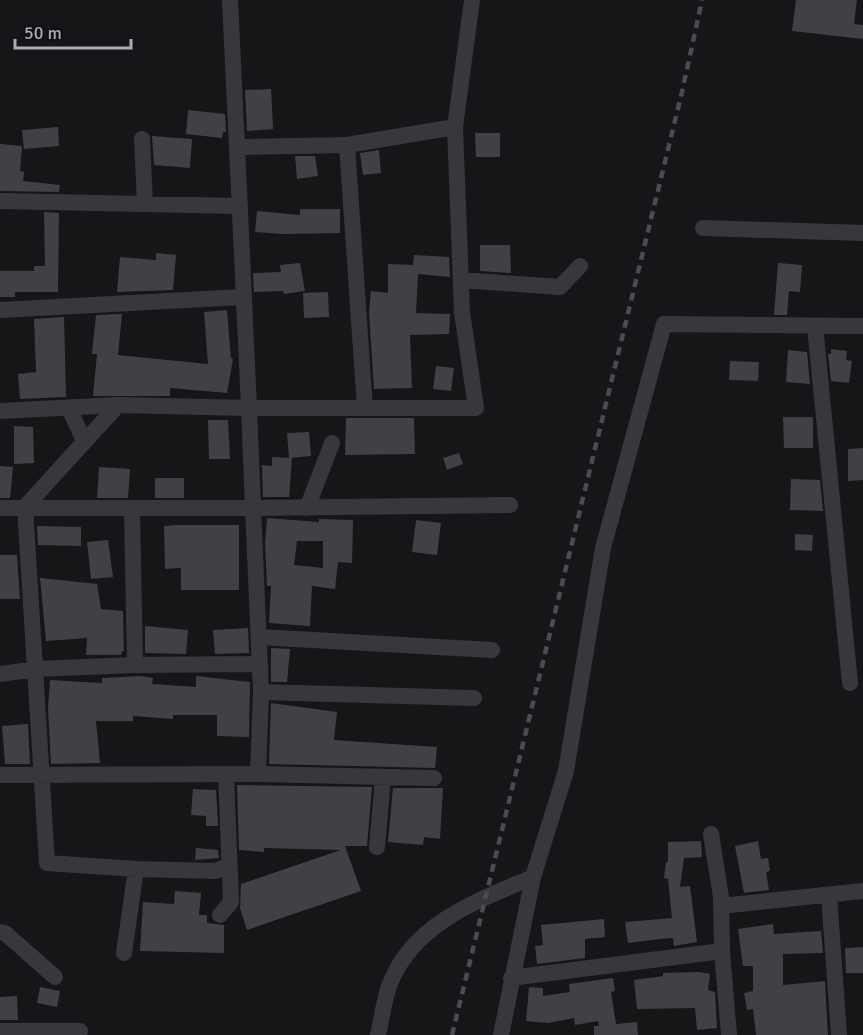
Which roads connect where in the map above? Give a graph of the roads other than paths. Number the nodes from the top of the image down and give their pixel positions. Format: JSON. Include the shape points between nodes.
{"nodes":[{"id":1,"x":230,"y":0,"type":"edge"},
{"id":2,"x":472,"y":0,"type":"edge"},
{"id":3,"x":455,"y":127,"type":"junction"},
{"id":4,"x":142,"y":139,"type":"dead end"},
{"id":5,"x":346,"y":145,"type":"junction"},
{"id":6,"x":237,"y":147,"type":"junction"},
{"id":7,"x":0,"y":201,"type":"edge"},
{"id":8,"x":145,"y":204,"type":"junction"},
{"id":9,"x":240,"y":206,"type":"junction"},
{"id":10,"x":704,"y":228,"type":"dead end"},
{"id":11,"x":863,"y":233,"type":"edge"},
{"id":12,"x":580,"y":266,"type":"dead end"},
{"id":13,"x":461,"y":280,"type":"junction"},
{"id":14,"x":242,"y":297,"type":"junction"},
{"id":15,"x":0,"y":310,"type":"edge"},
{"id":16,"x":815,"y":326,"type":"junction"},
{"id":17,"x":863,"y":326,"type":"edge"},
{"id":18,"x":118,"y":405,"type":"junction"},
{"id":19,"x":69,"y":408,"type":"junction"},
{"id":20,"x":249,"y":408,"type":"junction"},
{"id":21,"x":365,"y":408,"type":"junction"},
{"id":22,"x":0,"y":411,"type":"edge"},
{"id":23,"x":84,"y":441,"type":"junction"},
{"id":24,"x":332,"y":443,"type":"dead end"},
{"id":25,"x":510,"y":505,"type":"dead end"},
{"id":26,"x":25,"y":507,"type":"junction"},
{"id":27,"x":0,"y":508,"type":"edge"},
{"id":28,"x":253,"y":508,"type":"junction"},
{"id":29,"x":307,"y":508,"type":"junction"},
{"id":30,"x":132,"y":509,"type":"junction"},
{"id":31,"x":258,"y":637,"type":"junction"},
{"id":32,"x":492,"y":650,"type":"dead end"},
{"id":33,"x":260,"y":664,"type":"junction"},
{"id":34,"x":135,"y":665,"type":"junction"},
{"id":35,"x":36,"y":669,"type":"junction"},
{"id":36,"x":0,"y":674,"type":"edge"},
{"id":37,"x":850,"y":683,"type":"dead end"},
{"id":38,"x":261,"y":692,"type":"junction"},
{"id":39,"x":474,"y":698,"type":"dead end"},
{"id":40,"x":42,"y":774,"type":"junction"},
{"id":41,"x":226,"y":774,"type":"junction"},
{"id":42,"x":258,"y":774,"type":"junction"},
{"id":43,"x":0,"y":775,"type":"edge"},
{"id":44,"x":383,"y":778,"type":"junction"},
{"id":45,"x":434,"y":778,"type":"dead end"},
{"id":46,"x":711,"y":834,"type":"dead end"},
{"id":47,"x":377,"y":847,"type":"dead end"},
{"id":48,"x":230,"y":866,"type":"junction"},
{"id":49,"x":136,"y":870,"type":"junction"},
{"id":50,"x":533,"y":877,"type":"junction"},
{"id":51,"x":863,"y":891,"type":"edge"},
{"id":52,"x":829,"y":895,"type":"junction"},
{"id":53,"x":721,"y":906,"type":"junction"},
{"id":54,"x":220,"y":915,"type":"dead end"},
{"id":55,"x":0,"y":932,"type":"edge"},
{"id":56,"x":722,"y":951,"type":"junction"},
{"id":57,"x":124,"y":953,"type":"dead end"},
{"id":58,"x":55,"y":977,"type":"dead end"},
{"id":59,"x":511,"y":978,"type":"junction"},
{"id":60,"x":0,"y":1031,"type":"edge"},
{"id":61,"x":80,"y":1031,"type":"dead end"},
{"id":62,"x":378,"y":1035,"type":"edge"},
{"id":63,"x":501,"y":1035,"type":"edge"},
{"id":64,"x":729,"y":1035,"type":"edge"},
{"id":65,"x":839,"y":1035,"type":"edge"}],
"edges":[{"from":1,"to":6,"type":"street"},
{"from":2,"to":3,"type":"street"},
{"from":3,"to":5,"type":"street"},
{"from":3,"to":13,"type":"street"},
{"from":4,"to":8,"type":"street"},
{"from":5,"to":6,"type":"street"},
{"from":5,"to":21,"type":"street"},
{"from":6,"to":9,"type":"street"},
{"from":7,"to":8,"type":"street"},
{"from":8,"to":9,"type":"street"},
{"from":9,"to":14,"type":"street"},
{"from":10,"to":11,"type":"street"},
{"from":12,"to":13,"type":"street","via":[[560,287]]},
{"from":13,"to":21,"type":"street","via":[[476,408]]},
{"from":14,"to":15,"type":"street"},
{"from":14,"to":20,"type":"street"},
{"from":16,"to":17,"type":"street"},
{"from":16,"to":37,"type":"street"},
{"from":16,"to":50,"type":"street","via":[[664,324],[603,548],[566,771]]},
{"from":18,"to":19,"type":"street"},
{"from":18,"to":20,"type":"street"},
{"from":18,"to":23,"type":"street"},
{"from":19,"to":22,"type":"street"},
{"from":19,"to":23,"type":"street"},
{"from":20,"to":21,"type":"street"},
{"from":20,"to":28,"type":"street"},
{"from":23,"to":26,"type":"street"},
{"from":24,"to":29,"type":"street"},
{"from":25,"to":29,"type":"street"},
{"from":26,"to":27,"type":"street"},
{"from":26,"to":30,"type":"street"},
{"from":26,"to":35,"type":"street"},
{"from":28,"to":29,"type":"street"},
{"from":28,"to":30,"type":"street"},
{"from":28,"to":31,"type":"street"},
{"from":30,"to":34,"type":"street"},
{"from":31,"to":32,"type":"street"},
{"from":31,"to":33,"type":"street"},
{"from":33,"to":34,"type":"street"},
{"from":33,"to":38,"type":"street"},
{"from":34,"to":35,"type":"street"},
{"from":35,"to":36,"type":"street"},
{"from":35,"to":40,"type":"street"},
{"from":38,"to":39,"type":"street"},
{"from":38,"to":42,"type":"street"},
{"from":40,"to":41,"type":"street"},
{"from":40,"to":43,"type":"street"},
{"from":40,"to":49,"type":"street","via":[[47,863]]},
{"from":41,"to":42,"type":"street"},
{"from":41,"to":48,"type":"street"},
{"from":42,"to":44,"type":"street"},
{"from":44,"to":45,"type":"street"},
{"from":44,"to":47,"type":"street"},
{"from":46,"to":53,"type":"street"},
{"from":48,"to":49,"type":"street","via":[[216,871]]},
{"from":48,"to":54,"type":"street","via":[[231,902]]},
{"from":49,"to":57,"type":"street"},
{"from":50,"to":59,"type":"street"},
{"from":50,"to":62,"type":"street","via":[[464,906],[422,936],[403,958],[390,982]]},
{"from":51,"to":52,"type":"street"},
{"from":52,"to":53,"type":"street"},
{"from":52,"to":65,"type":"street"},
{"from":53,"to":56,"type":"street"},
{"from":55,"to":58,"type":"street"},
{"from":56,"to":59,"type":"street"},
{"from":56,"to":64,"type":"street"},
{"from":59,"to":63,"type":"street"},
{"from":60,"to":61,"type":"street"}]}
